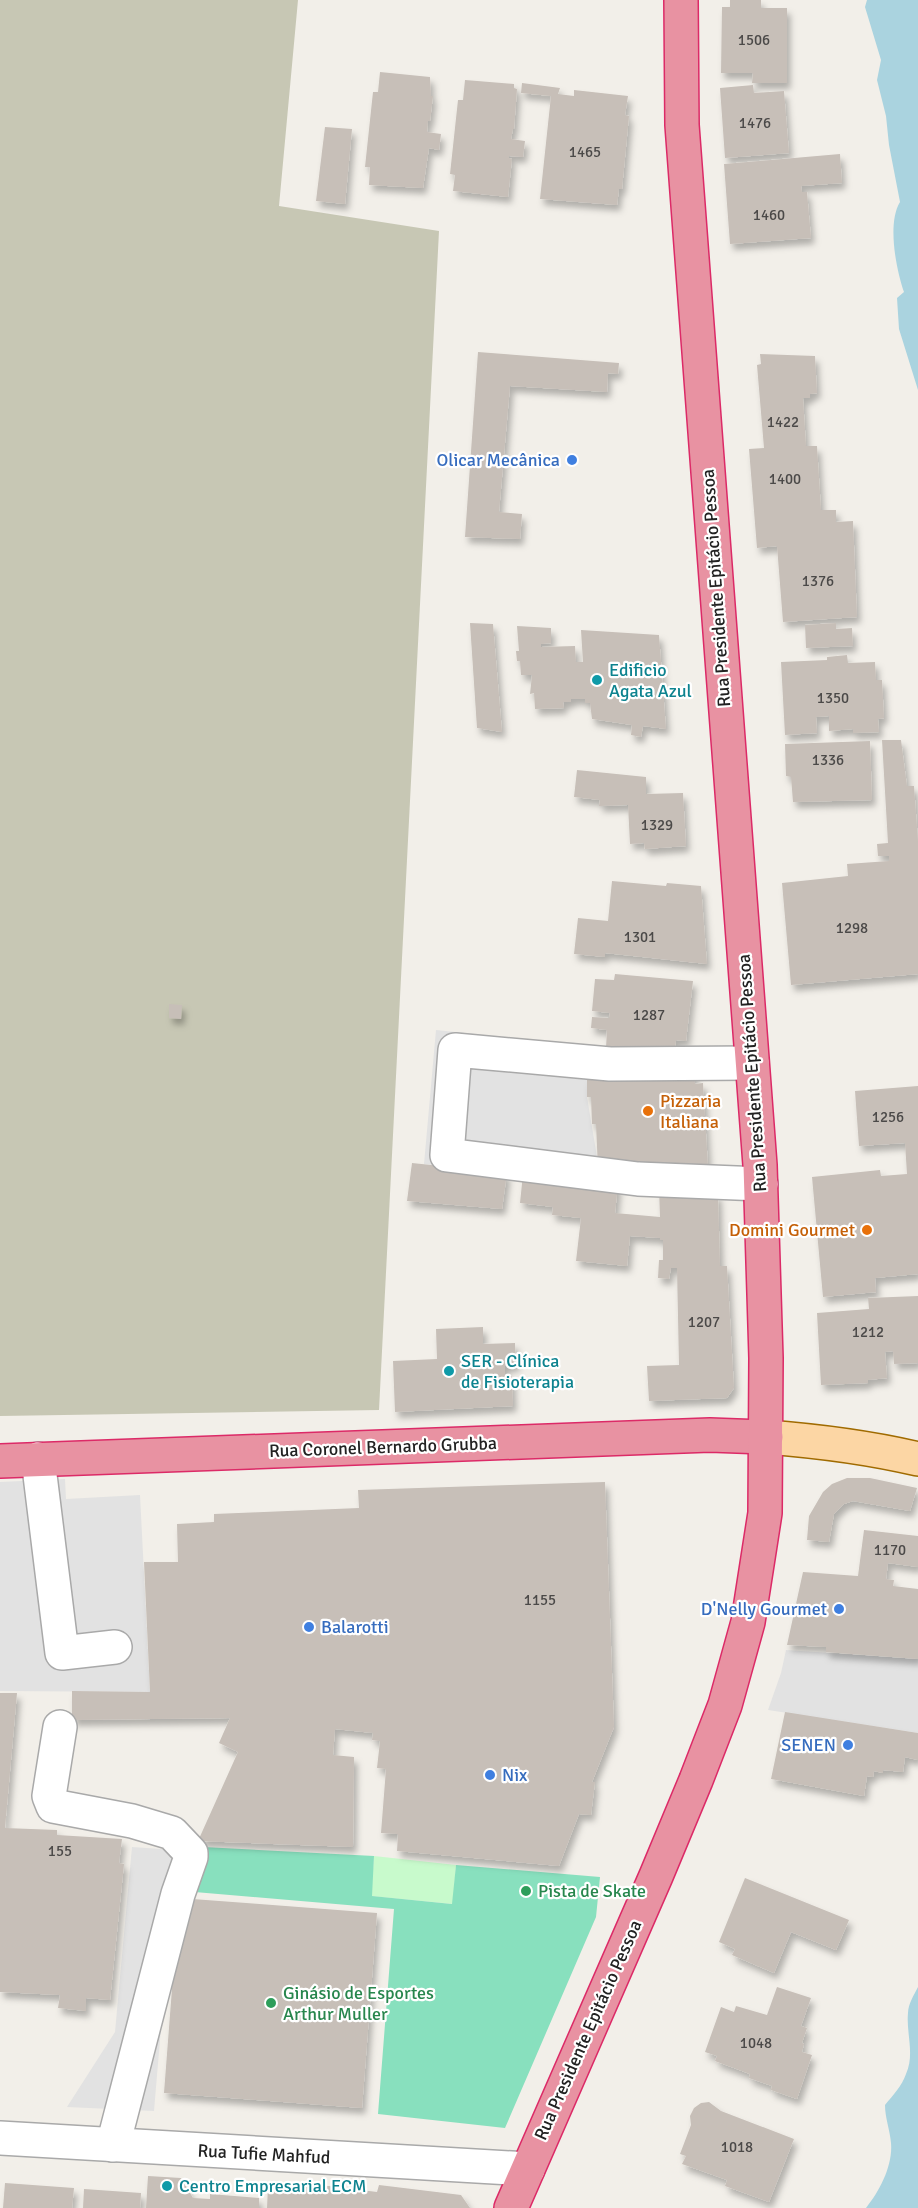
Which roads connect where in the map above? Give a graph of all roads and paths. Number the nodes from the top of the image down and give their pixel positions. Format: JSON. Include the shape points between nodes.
{"nodes":[{"id":1,"x":681,"y":0,"type":"edge"},
{"id":2,"x":752,"y":1064,"type":"junction"},
{"id":3,"x":760,"y":1184,"type":"junction"},
{"id":4,"x":766,"y":1437,"type":"junction"},
{"id":5,"x":38,"y":1459,"type":"junction"},
{"id":6,"x":918,"y":1459,"type":"edge"},
{"id":7,"x":0,"y":1461,"type":"edge"},
{"id":8,"x":115,"y":1647,"type":"dead end"},
{"id":9,"x":60,"y":1727,"type":"dead end"},
{"id":10,"x":0,"y":2138,"type":"edge"},
{"id":11,"x":113,"y":2145,"type":"junction"},
{"id":12,"x":528,"y":2169,"type":"junction"},
{"id":13,"x":511,"y":2208,"type":"edge"}],
"edges":[{"from":1,"to":2,"type":"highway","name":"Rua Presidente Epitácio Pessoa","via":[[682,125]]},
{"from":2,"to":3,"type":"highway","name":"Rua Presidente Epitácio Pessoa"},
{"from":2,"to":3,"type":"street","via":[[610,1064],[455,1050],[447,1155],[638,1179]]},
{"from":3,"to":4,"type":"highway","name":"Rua Presidente Epitácio Pessoa"},
{"from":4,"to":5,"type":"highway","name":"Rua Coronel Bernardo Grubba","via":[[710,1435]]},
{"from":4,"to":6,"type":"main road","via":[[835,1443]]},
{"from":4,"to":12,"type":"highway","name":"Rua Presidente Epitácio Pessoa","via":[[765,1514],[748,1622],[725,1705],[656,1876]]},
{"from":5,"to":7,"type":"highway","name":"Rua Coronel Bernardo Grubba"},
{"from":5,"to":8,"type":"street","via":[[62,1653]]},
{"from":9,"to":11,"type":"street","via":[[49,1796],[53,1806],[171,1833],[190,1853]]},
{"from":10,"to":11,"type":"street","name":"Rua Tufie Mahfud"},
{"from":11,"to":12,"type":"street","name":"Rua Tufie Mahfud"},
{"from":12,"to":13,"type":"highway","name":"Rua Presidente Epitácio Pessoa"}]}
